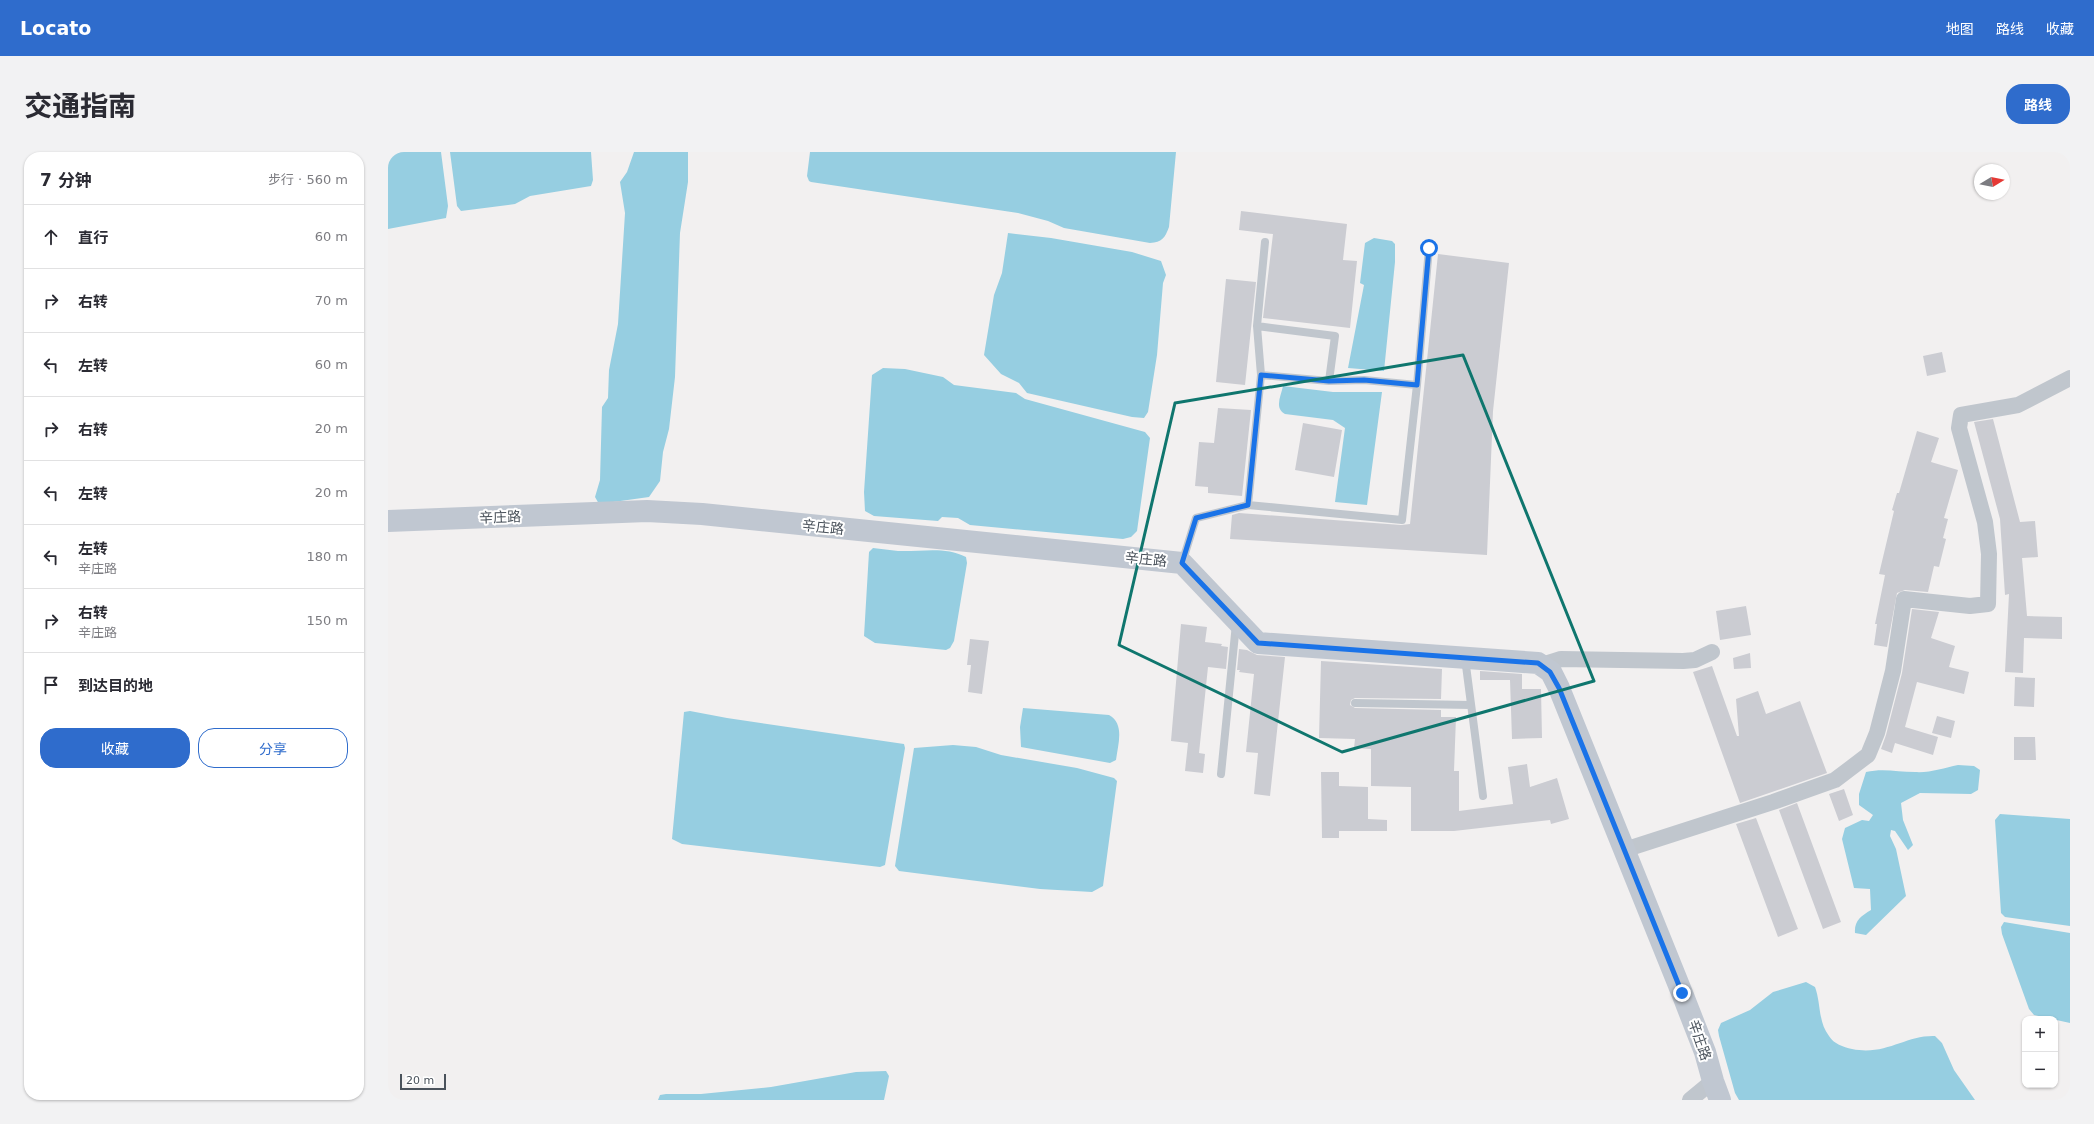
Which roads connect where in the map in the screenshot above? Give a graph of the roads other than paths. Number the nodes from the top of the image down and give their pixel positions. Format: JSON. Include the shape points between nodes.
{"nodes":[{"id":1,"x":1265,"y":242,"type":"dead end"},
{"id":2,"x":1429,"y":248,"type":"dead end"},
{"id":3,"x":1257,"y":326,"type":"junction"},
{"id":4,"x":1261,"y":375,"type":"junction"},
{"id":5,"x":2070,"y":378,"type":"edge"},
{"id":6,"x":1329,"y":381,"type":"junction"},
{"id":7,"x":1417,"y":385,"type":"junction"},
{"id":8,"x":1248,"y":505,"type":"junction"},
{"id":9,"x":388,"y":521,"type":"edge"},
{"id":10,"x":1182,"y":563,"type":"junction"},
{"id":11,"x":1236,"y":620,"type":"junction"},
{"id":12,"x":1712,"y":652,"type":"dead end"},
{"id":13,"x":1465,"y":657,"type":"junction"},
{"id":14,"x":1542,"y":665,"type":"junction"},
{"id":15,"x":1355,"y":703,"type":"dead end"},
{"id":16,"x":1471,"y":705,"type":"junction"},
{"id":17,"x":1221,"y":774,"type":"dead end"},
{"id":18,"x":1483,"y":796,"type":"dead end"},
{"id":19,"x":1624,"y":850,"type":"junction"},
{"id":20,"x":1716,"y":1091,"type":"edge"},
{"id":21,"x":1690,"y":1100,"type":"edge"}],
"edges":[{"from":1,"to":3,"type":"lane"},
{"from":2,"to":7,"type":"lane"},
{"from":3,"to":4,"type":"lane"},
{"from":3,"to":6,"type":"lane","via":[[1335,336]]},
{"from":4,"to":6,"type":"lane"},
{"from":4,"to":8,"type":"lane"},
{"from":5,"to":19,"type":"street","via":[[2018,405],[1961,415],[1959,428],[1985,522],[1989,554],[1988,604],[1970,606],[1904,599],[1893,671],[1868,755],[1835,780]]},
{"from":6,"to":7,"type":"lane","via":[[1364,380]]},
{"from":7,"to":8,"type":"lane","via":[[1402,520]]},
{"from":8,"to":10,"type":"lane","via":[[1196,518]]},
{"from":9,"to":10,"type":"street","name":"辛庄路","via":[[647,511],[702,514]]},
{"from":10,"to":11,"type":"street","name":"辛庄路"},
{"from":11,"to":13,"type":"street","name":"辛庄路","via":[[1258,643]]},
{"from":11,"to":17,"type":"lane"},
{"from":12,"to":14,"type":"street","via":[[1695,660],[1683,661],[1561,659]]},
{"from":13,"to":14,"type":"street","name":"辛庄路"},
{"from":13,"to":16,"type":"lane"},
{"from":14,"to":19,"type":"street","name":"辛庄路","via":[[1550,672],[1559,688]]},
{"from":15,"to":16,"type":"lane"},
{"from":16,"to":18,"type":"lane"},
{"from":19,"to":20,"type":"street","name":"辛庄路","via":[[1702,1045]]},
{"from":20,"to":21,"type":"street"}]}
